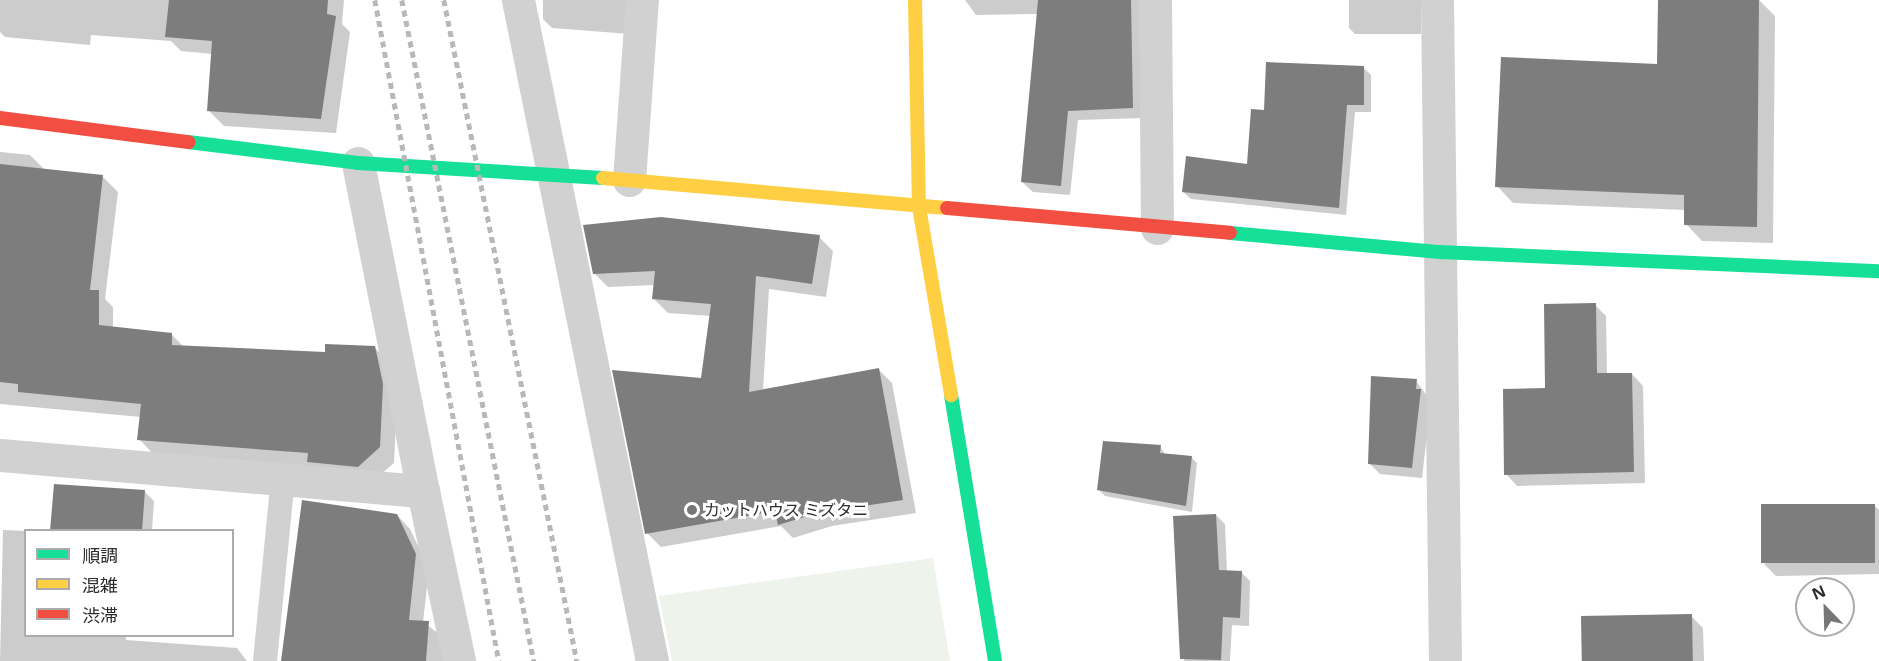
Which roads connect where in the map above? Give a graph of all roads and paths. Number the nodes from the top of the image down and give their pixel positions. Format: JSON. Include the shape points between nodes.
{"nodes":[{"id":1,"x":518,"y":0,"type":"edge"},
{"id":2,"x":642,"y":0,"type":"edge"},
{"id":3,"x":915,"y":0,"type":"edge"},
{"id":4,"x":1155,"y":0,"type":"edge"},
{"id":5,"x":1437,"y":0,"type":"edge"},
{"id":6,"x":0,"y":118,"type":"edge"},
{"id":7,"x":358,"y":163,"type":"junction"},
{"id":8,"x":553,"y":175,"type":"junction"},
{"id":9,"x":629,"y":180,"type":"junction"},
{"id":10,"x":920,"y":207,"type":"junction"},
{"id":11,"x":1157,"y":228,"type":"junction"},
{"id":12,"x":1440,"y":252,"type":"junction"},
{"id":13,"x":1879,"y":271,"type":"edge"},
{"id":14,"x":0,"y":455,"type":"edge"},
{"id":15,"x":283,"y":479,"type":"junction"},
{"id":16,"x":423,"y":491,"type":"junction"},
{"id":17,"x":266,"y":661,"type":"edge"},
{"id":18,"x":459,"y":661,"type":"edge"},
{"id":19,"x":652,"y":661,"type":"edge"},
{"id":20,"x":995,"y":661,"type":"edge"},
{"id":21,"x":1445,"y":661,"type":"edge"}],
"edges":[{"from":1,"to":8,"type":"street"},
{"from":2,"to":9,"type":"street"},
{"from":3,"to":10,"type":"street"},
{"from":4,"to":11,"type":"street"},
{"from":5,"to":12,"type":"street"},
{"from":6,"to":7,"type":"street"},
{"from":7,"to":8,"type":"street"},
{"from":7,"to":16,"type":"street"},
{"from":8,"to":9,"type":"street"},
{"from":8,"to":19,"type":"street"},
{"from":9,"to":10,"type":"street"},
{"from":10,"to":11,"type":"street"},
{"from":10,"to":20,"type":"street"},
{"from":11,"to":12,"type":"street"},
{"from":12,"to":13,"type":"street"},
{"from":12,"to":21,"type":"street"},
{"from":14,"to":15,"type":"street"},
{"from":15,"to":16,"type":"street"},
{"from":15,"to":17,"type":"lane"},
{"from":16,"to":18,"type":"street"}]}
